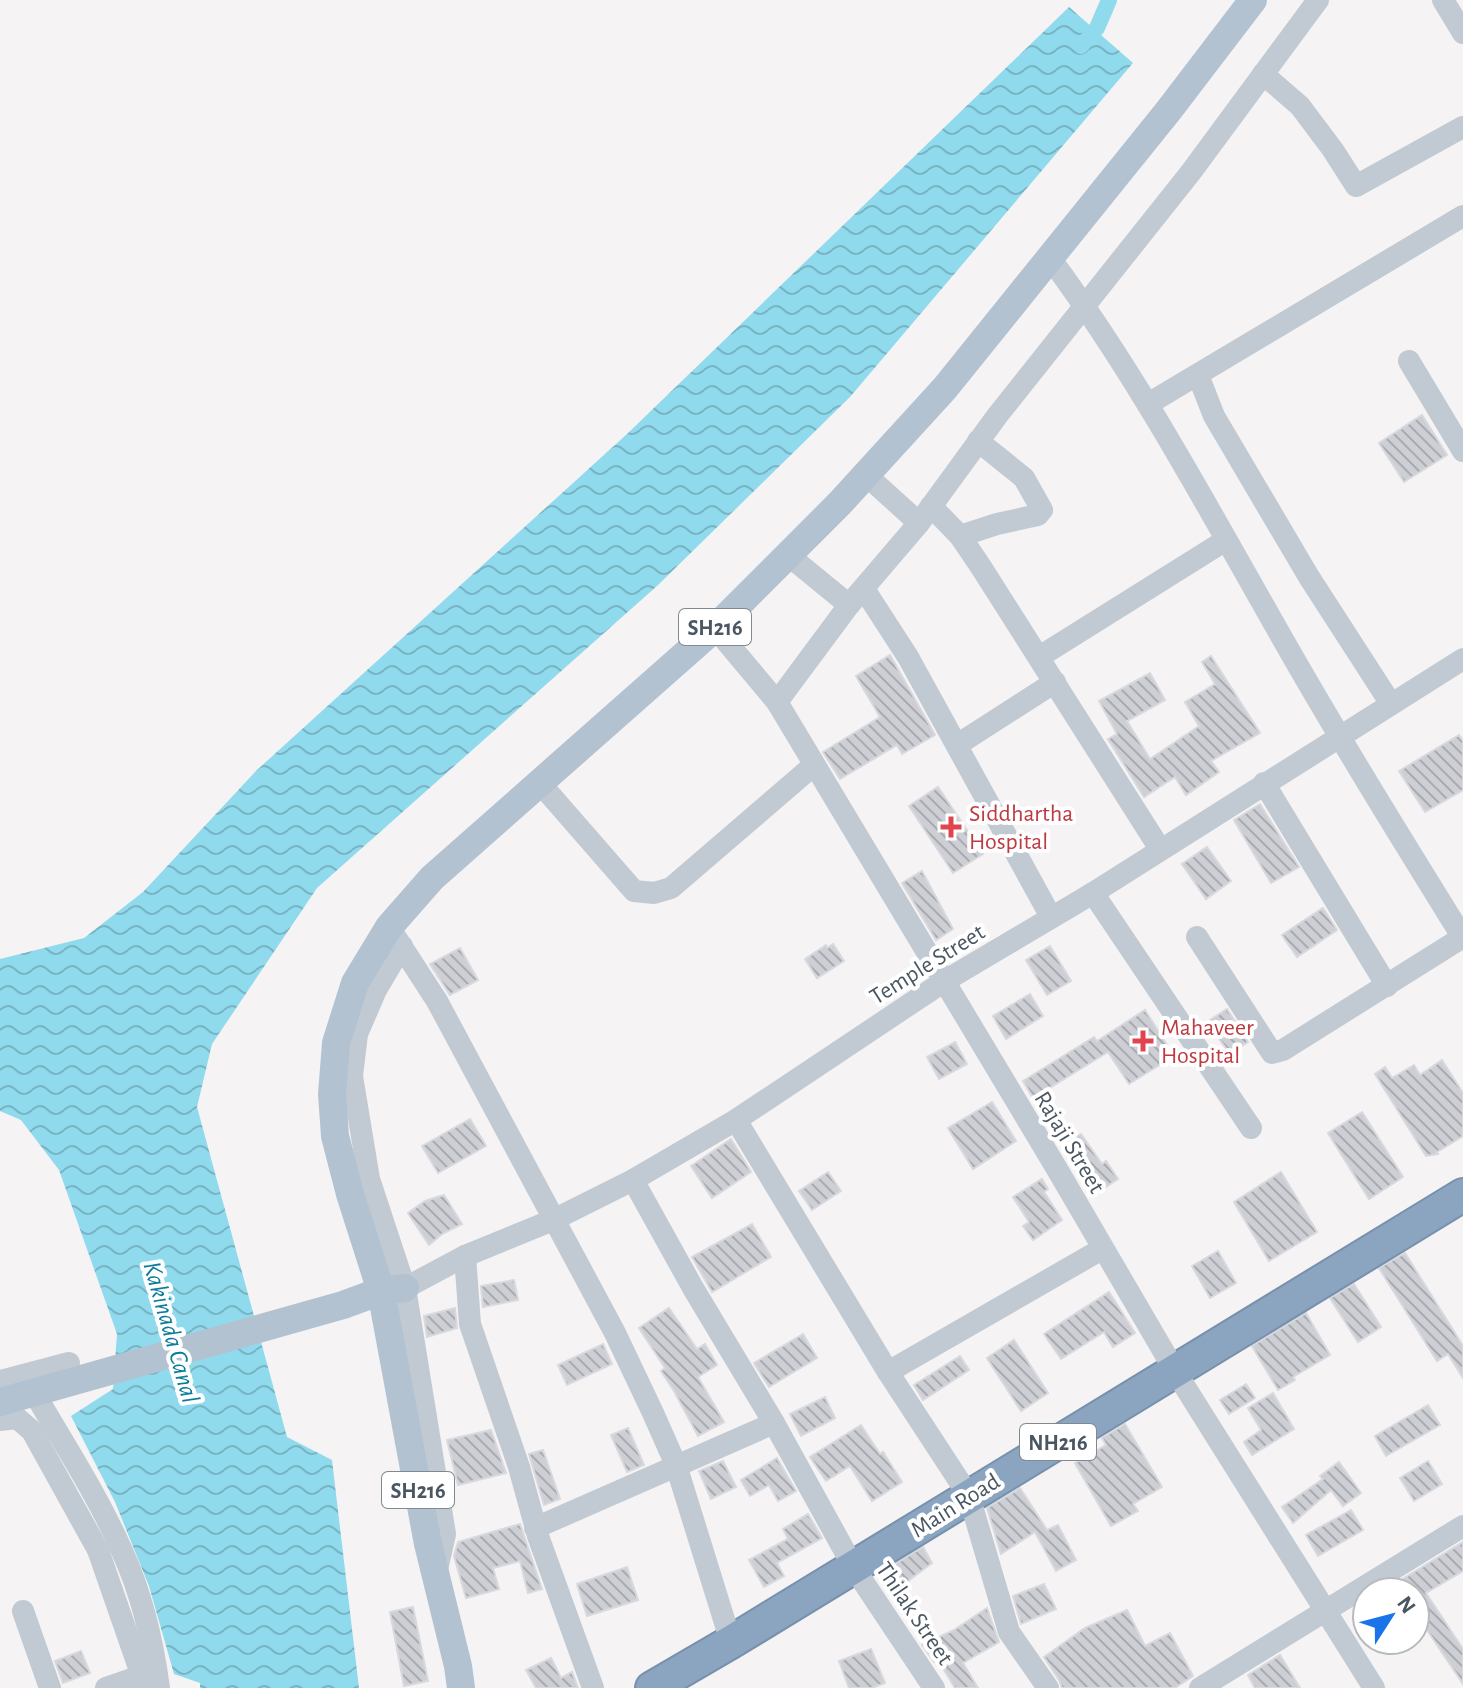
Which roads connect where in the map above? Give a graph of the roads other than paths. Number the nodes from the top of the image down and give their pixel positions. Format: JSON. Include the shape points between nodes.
{"nodes":[{"id":1,"x":1253,"y":0,"type":"edge"},
{"id":2,"x":1318,"y":0,"type":"edge"},
{"id":3,"x":1443,"y":0,"type":"edge"},
{"id":4,"x":1463,"y":33,"type":"edge"},
{"id":5,"x":1263,"y":74,"type":"junction"},
{"id":6,"x":1463,"y":127,"type":"edge"},
{"id":7,"x":1463,"y":216,"type":"edge"},
{"id":8,"x":1050,"y":258,"type":"junction"},
{"id":9,"x":1086,"y":306,"type":"junction"},
{"id":10,"x":1409,"y":361,"type":"dead end"},
{"id":11,"x":1198,"y":375,"type":"junction"},
{"id":12,"x":1148,"y":404,"type":"junction"},
{"id":13,"x":978,"y":441,"type":"junction"},
{"id":14,"x":1463,"y":451,"type":"edge"},
{"id":15,"x":866,"y":475,"type":"junction"},
{"id":16,"x":925,"y":514,"type":"junction"},
{"id":17,"x":960,"y":536,"type":"junction"},
{"id":18,"x":1226,"y":540,"type":"junction"},
{"id":19,"x":788,"y":555,"type":"junction"},
{"id":20,"x":856,"y":597,"type":"junction"},
{"id":21,"x":715,"y":628,"type":"junction"},
{"id":22,"x":1039,"y":657,"type":"junction"},
{"id":23,"x":1463,"y":659,"type":"edge"},
{"id":24,"x":1055,"y":682,"type":"junction"},
{"id":25,"x":777,"y":702,"type":"junction"},
{"id":26,"x":1391,"y":704,"type":"junction"},
{"id":27,"x":1338,"y":737,"type":"junction"},
{"id":28,"x":957,"y":745,"type":"junction"},
{"id":29,"x":814,"y":765,"type":"junction"},
{"id":30,"x":539,"y":782,"type":"junction"},
{"id":31,"x":1264,"y":783,"type":"junction"},
{"id":32,"x":1160,"y":849,"type":"junction"},
{"id":33,"x":1093,"y":893,"type":"junction"},
{"id":34,"x":1051,"y":917,"type":"junction"},
{"id":35,"x":395,"y":936,"type":"junction"},
{"id":36,"x":1197,"y":937,"type":"dead end"},
{"id":37,"x":1463,"y":937,"type":"edge"},
{"id":38,"x":943,"y":982,"type":"junction"},
{"id":39,"x":1387,"y":986,"type":"junction"},
{"id":40,"x":736,"y":1120,"type":"junction"},
{"id":41,"x":1251,"y":1128,"type":"dead end"},
{"id":42,"x":633,"y":1180,"type":"junction"},
{"id":43,"x":1463,"y":1195,"type":"edge"},
{"id":44,"x":553,"y":1220,"type":"junction"},
{"id":45,"x":1102,"y":1249,"type":"junction"},
{"id":46,"x":465,"y":1256,"type":"junction"},
{"id":47,"x":393,"y":1290,"type":"junction"},
{"id":48,"x":69,"y":1363,"type":"dead end"},
{"id":49,"x":1175,"y":1371,"type":"junction"},
{"id":50,"x":888,"y":1372,"type":"junction"},
{"id":51,"x":0,"y":1381,"type":"edge"},
{"id":52,"x":35,"y":1394,"type":"junction"},
{"id":53,"x":2,"y":1413,"type":"edge"},
{"id":54,"x":774,"y":1423,"type":"junction"},
{"id":55,"x":676,"y":1465,"type":"junction"},
{"id":56,"x":969,"y":1496,"type":"junction"},
{"id":57,"x":1463,"y":1526,"type":"edge"},
{"id":58,"x":535,"y":1528,"type":"junction"},
{"id":59,"x":854,"y":1568,"type":"junction"},
{"id":60,"x":23,"y":1611,"type":"dead end"},
{"id":61,"x":1325,"y":1611,"type":"junction"},
{"id":62,"x":731,"y":1642,"type":"junction"},
{"id":63,"x":149,"y":1684,"type":"edge"},
{"id":64,"x":50,"y":1688,"type":"edge"},
{"id":65,"x":106,"y":1688,"type":"edge"},
{"id":66,"x":461,"y":1688,"type":"edge"},
{"id":67,"x":593,"y":1688,"type":"edge"},
{"id":68,"x":652,"y":1688,"type":"edge"},
{"id":69,"x":934,"y":1688,"type":"edge"},
{"id":70,"x":1048,"y":1688,"type":"edge"},
{"id":71,"x":1200,"y":1688,"type":"edge"},
{"id":72,"x":1374,"y":1688,"type":"edge"}],
"edges":[{"from":1,"to":8,"type":"main road","number":"SH216"},
{"from":2,"to":5,"type":"street"},
{"from":3,"to":4,"type":"street"},
{"from":5,"to":6,"type":"street","via":[[1300,106],[1356,186]]},
{"from":5,"to":9,"type":"street"},
{"from":7,"to":11,"type":"street"},
{"from":8,"to":9,"type":"street"},
{"from":8,"to":15,"type":"main road","number":"SH216"},
{"from":9,"to":12,"type":"street"},
{"from":9,"to":13,"type":"street"},
{"from":10,"to":14,"type":"street"},
{"from":11,"to":12,"type":"street"},
{"from":11,"to":26,"type":"street","via":[[1214,416]]},
{"from":12,"to":18,"type":"street"},
{"from":13,"to":16,"type":"street"},
{"from":13,"to":17,"type":"street","via":[[1024,478],[1042,510]]},
{"from":15,"to":16,"type":"street"},
{"from":15,"to":19,"type":"main road","number":"SH216"},
{"from":16,"to":17,"type":"street"},
{"from":16,"to":20,"type":"street"},
{"from":17,"to":22,"type":"street"},
{"from":18,"to":22,"type":"street"},
{"from":18,"to":27,"type":"street"},
{"from":19,"to":20,"type":"street"},
{"from":19,"to":21,"type":"main road","number":"SH216"},
{"from":20,"to":25,"type":"street"},
{"from":20,"to":28,"type":"street","via":[[908,657]]},
{"from":21,"to":25,"type":"street","name":"Rajaji Street"},
{"from":21,"to":30,"type":"main road","number":"SH216"},
{"from":22,"to":24,"type":"street"},
{"from":23,"to":26,"type":"street","name":"Temple Street"},
{"from":24,"to":28,"type":"street"},
{"from":24,"to":32,"type":"street"},
{"from":25,"to":29,"type":"street","name":"Rajaji Street"},
{"from":26,"to":27,"type":"street","name":"Temple Street"},
{"from":27,"to":31,"type":"street","name":"Temple Street"},
{"from":27,"to":37,"type":"street"},
{"from":28,"to":34,"type":"street"},
{"from":29,"to":30,"type":"street","via":[[671,888],[654,893],[634,891]]},
{"from":29,"to":38,"type":"street","name":"Rajaji Street"},
{"from":30,"to":35,"type":"main road","number":"SH216","via":[[432,878]]},
{"from":31,"to":32,"type":"street","name":"Temple Street"},
{"from":31,"to":39,"type":"street"},
{"from":32,"to":33,"type":"street","name":"Temple Street"},
{"from":33,"to":34,"type":"street","name":"Temple Street"},
{"from":33,"to":41,"type":"street"},
{"from":34,"to":38,"type":"street","name":"Temple Street"},
{"from":35,"to":44,"type":"street","via":[[437,1001]]},
{"from":35,"to":47,"type":"main road","number":"SH216","via":[[355,983],[336,1043],[332,1094],[335,1136],[350,1194]]},
{"from":36,"to":39,"type":"street","via":[[1272,1053]]},
{"from":37,"to":39,"type":"street"},
{"from":38,"to":40,"type":"street","name":"Temple Street"},
{"from":38,"to":45,"type":"street","name":"Rajaji Street"},
{"from":40,"to":42,"type":"street","name":"Temple Street"},
{"from":40,"to":50,"type":"street"},
{"from":42,"to":44,"type":"street","name":"Temple Street"},
{"from":42,"to":54,"type":"street","name":"Thilak Street"},
{"from":43,"to":49,"type":"highway","name":"Main Road","number":"NH216"},
{"from":44,"to":46,"type":"street","name":"Temple Street"},
{"from":44,"to":55,"type":"street","via":[[615,1333]]},
{"from":45,"to":49,"type":"street","name":"Rajaji Street"},
{"from":45,"to":50,"type":"street"},
{"from":46,"to":47,"type":"street","name":"Temple Street"},
{"from":46,"to":58,"type":"street","via":[[470,1324]]},
{"from":47,"to":52,"type":"main road"},
{"from":47,"to":66,"type":"main road","number":"SH216","via":[[435,1575]]},
{"from":48,"to":51,"type":"street"},
{"from":49,"to":56,"type":"highway","name":"Main Road","number":"NH216"},
{"from":49,"to":61,"type":"street","name":"Rajaji Street"},
{"from":50,"to":56,"type":"street"},
{"from":52,"to":53,"type":"main road"},
{"from":52,"to":63,"type":"street","via":[[123,1554],[140,1603]]},
{"from":53,"to":63,"type":"street","via":[[32,1431],[98,1550]]},
{"from":54,"to":55,"type":"street"},
{"from":54,"to":59,"type":"street","name":"Thilak Street"},
{"from":55,"to":58,"type":"street"},
{"from":55,"to":62,"type":"street"},
{"from":56,"to":59,"type":"highway","name":"Main Road","number":"NH216"},
{"from":56,"to":70,"type":"street","via":[[1009,1632]]},
{"from":57,"to":61,"type":"street"},
{"from":58,"to":67,"type":"street"},
{"from":59,"to":62,"type":"highway","name":"Main Road","number":"NH216"},
{"from":59,"to":69,"type":"street","name":"Thilak Street"},
{"from":60,"to":64,"type":"street"},
{"from":61,"to":71,"type":"street"},
{"from":61,"to":72,"type":"street","name":"Rajaji Street"},
{"from":62,"to":68,"type":"highway","name":"Main Road","number":"NH216"},
{"from":63,"to":65,"type":"street"}]}
